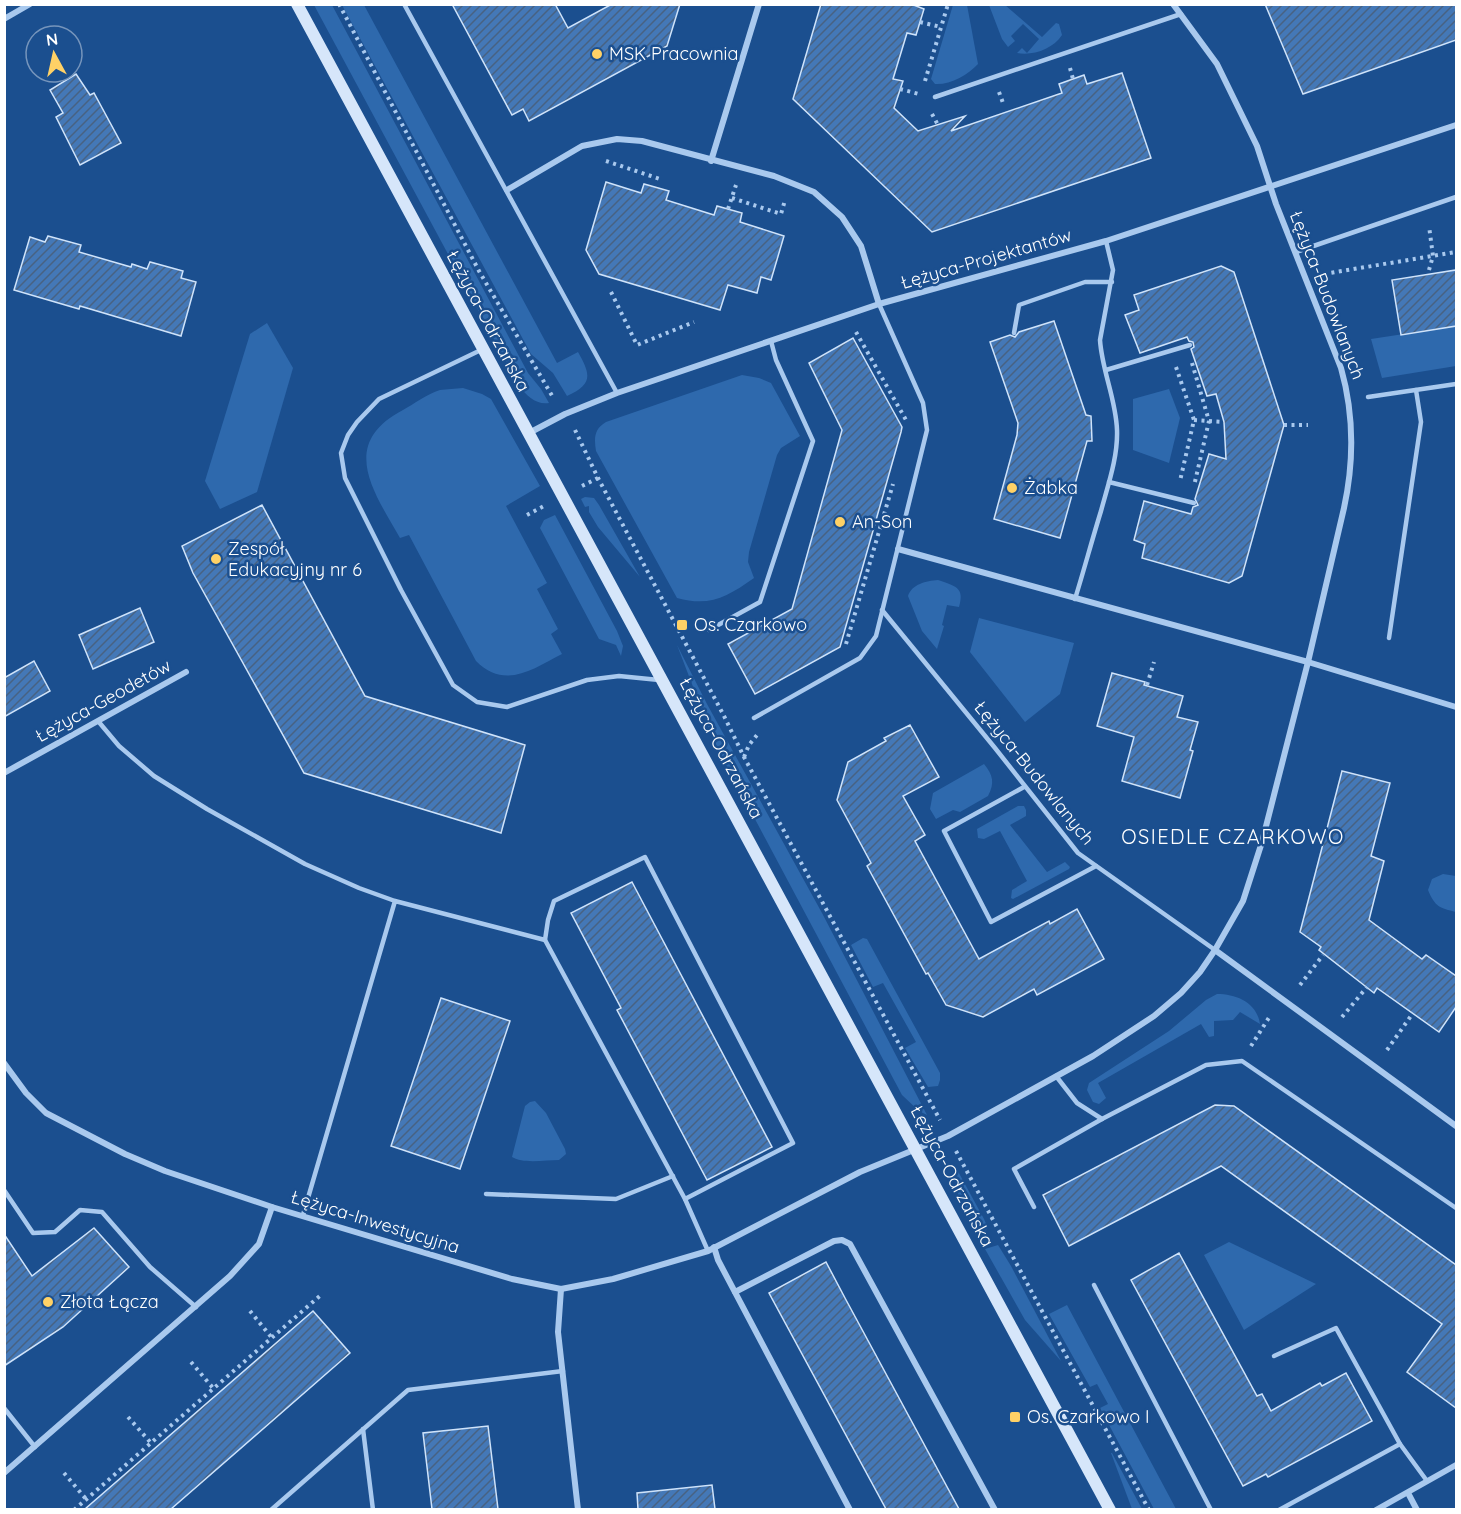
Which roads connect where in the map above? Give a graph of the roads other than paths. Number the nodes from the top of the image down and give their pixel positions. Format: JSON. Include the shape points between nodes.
{"nodes":[{"id":1,"x":30,"y":4,"type":"edge"},
{"id":2,"x":297,"y":4,"type":"edge"},
{"id":3,"x":404,"y":4,"type":"edge"},
{"id":4,"x":759,"y":4,"type":"edge"},
{"id":5,"x":1173,"y":4,"type":"edge"},
{"id":6,"x":1180,"y":14,"type":"junction"},
{"id":7,"x":4,"y":19,"type":"edge"},
{"id":8,"x":935,"y":97,"type":"dead end"},
{"id":9,"x":1456,"y":125,"type":"edge"},
{"id":10,"x":711,"y":161,"type":"junction"},
{"id":11,"x":1270,"y":186,"type":"junction"},
{"id":12,"x":507,"y":190,"type":"junction"},
{"id":13,"x":1456,"y":197,"type":"edge"},
{"id":14,"x":1106,"y":241,"type":"junction"},
{"id":15,"x":1296,"y":252,"type":"junction"},
{"id":16,"x":1112,"y":282,"type":"junction"},
{"id":17,"x":879,"y":304,"type":"junction"},
{"id":18,"x":1014,"y":333,"type":"dead end"},
{"id":19,"x":771,"y":341,"type":"junction"},
{"id":20,"x":1190,"y":345,"type":"dead end"},
{"id":21,"x":483,"y":349,"type":"junction"},
{"id":22,"x":1106,"y":370,"type":"junction"},
{"id":23,"x":1456,"y":384,"type":"edge"},
{"id":24,"x":1416,"y":390,"type":"junction"},
{"id":25,"x":617,"y":393,"type":"junction"},
{"id":26,"x":1368,"y":397,"type":"dead end"},
{"id":27,"x":528,"y":433,"type":"junction"},
{"id":28,"x":1109,"y":483,"type":"junction"},
{"id":29,"x":1194,"y":503,"type":"dead end"},
{"id":30,"x":897,"y":549,"type":"junction"},
{"id":31,"x":1075,"y":599,"type":"junction"},
{"id":32,"x":882,"y":610,"type":"junction"},
{"id":33,"x":709,"y":630,"type":"dead end"},
{"id":34,"x":1389,"y":638,"type":"dead end"},
{"id":35,"x":1308,"y":662,"type":"junction"},
{"id":36,"x":186,"y":672,"type":"dead end"},
{"id":37,"x":664,"y":681,"type":"junction"},
{"id":38,"x":1456,"y":707,"type":"edge"},
{"id":39,"x":754,"y":718,"type":"dead end"},
{"id":40,"x":98,"y":721,"type":"junction"},
{"id":41,"x":4,"y":773,"type":"edge"},
{"id":42,"x":1024,"y":787,"type":"junction"},
{"id":43,"x":1096,"y":866,"type":"junction"},
{"id":44,"x":395,"y":901,"type":"junction"},
{"id":45,"x":545,"y":940,"type":"junction"},
{"id":46,"x":1215,"y":951,"type":"junction"},
{"id":47,"x":4,"y":1063,"type":"edge"},
{"id":48,"x":1056,"y":1076,"type":"junction"},
{"id":49,"x":1102,"y":1119,"type":"junction"},
{"id":50,"x":1456,"y":1126,"type":"edge"},
{"id":51,"x":916,"y":1148,"type":"junction"},
{"id":52,"x":673,"y":1176,"type":"junction"},
{"id":53,"x":4,"y":1190,"type":"edge"},
{"id":54,"x":486,"y":1194,"type":"dead end"},
{"id":55,"x":685,"y":1199,"type":"junction"},
{"id":56,"x":272,"y":1207,"type":"junction"},
{"id":57,"x":1034,"y":1207,"type":"dead end"},
{"id":58,"x":1456,"y":1208,"type":"edge"},
{"id":59,"x":303,"y":1215,"type":"junction"},
{"id":60,"x":711,"y":1249,"type":"junction"},
{"id":61,"x":1094,"y":1285,"type":"dead end"},
{"id":62,"x":561,"y":1289,"type":"junction"},
{"id":63,"x":735,"y":1292,"type":"junction"},
{"id":64,"x":196,"y":1307,"type":"junction"},
{"id":65,"x":1274,"y":1356,"type":"dead end"},
{"id":66,"x":563,"y":1371,"type":"junction"},
{"id":67,"x":4,"y":1408,"type":"edge"},
{"id":68,"x":363,"y":1429,"type":"junction"},
{"id":69,"x":1400,"y":1444,"type":"junction"},
{"id":70,"x":35,"y":1447,"type":"junction"},
{"id":71,"x":1456,"y":1465,"type":"edge"},
{"id":72,"x":4,"y":1473,"type":"edge"},
{"id":73,"x":1427,"y":1481,"type":"junction"},
{"id":74,"x":1408,"y":1492,"type":"junction"},
{"id":75,"x":271,"y":1509,"type":"edge"},
{"id":76,"x":373,"y":1509,"type":"edge"},
{"id":77,"x":578,"y":1509,"type":"edge"},
{"id":78,"x":850,"y":1509,"type":"edge"},
{"id":79,"x":995,"y":1509,"type":"edge"},
{"id":80,"x":1110,"y":1509,"type":"edge"},
{"id":81,"x":1211,"y":1509,"type":"edge"},
{"id":82,"x":1279,"y":1509,"type":"edge"},
{"id":83,"x":1376,"y":1509,"type":"edge"},
{"id":84,"x":1418,"y":1509,"type":"edge"}],
"edges":[{"from":1,"to":7,"type":"street"},
{"from":2,"to":21,"type":"main road","name":"Łężyca-Odrzańska"},
{"from":3,"to":12,"type":"lane"},
{"from":4,"to":10,"type":"street"},
{"from":5,"to":6,"type":"street","name":"Łężyca-Budowlanych"},
{"from":6,"to":8,"type":"lane"},
{"from":6,"to":11,"type":"street","name":"Łężyca-Budowlanych","via":[[1217,63],[1257,146]]},
{"from":9,"to":11,"type":"street","name":"Łężyca-Projektantów"},
{"from":10,"to":12,"type":"street","via":[[642,141],[598,141],[570,152]]},
{"from":10,"to":17,"type":"street","via":[[774,176],[814,192],[842,217],[861,246]]},
{"from":11,"to":14,"type":"street","name":"Łężyca-Projektantów"},
{"from":11,"to":15,"type":"street","name":"Łężyca-Budowlanych"},
{"from":12,"to":25,"type":"lane"},
{"from":13,"to":15,"type":"lane"},
{"from":14,"to":16,"type":"lane"},
{"from":14,"to":17,"type":"street","name":"Łężyca-Projektantów"},
{"from":15,"to":35,"type":"street","name":"Łężyca-Budowlanych","via":[[1341,368],[1348,394],[1351,448],[1349,486]]},
{"from":16,"to":18,"type":"lane","via":[[1085,282],[1019,305]]},
{"from":16,"to":22,"type":"lane","via":[[1100,340]]},
{"from":17,"to":19,"type":"street","name":"Łężyca-Projektantów"},
{"from":17,"to":30,"type":"lane","via":[[923,403],[927,430]]},
{"from":19,"to":25,"type":"street","name":"Łężyca-Projektantów"},
{"from":19,"to":33,"type":"lane","via":[[813,441],[760,602]]},
{"from":20,"to":22,"type":"lane"},
{"from":21,"to":27,"type":"main road","name":"Łężyca-Odrzańska"},
{"from":21,"to":37,"type":"lane","via":[[379,399],[357,422],[341,453],[345,478],[406,601],[453,684],[477,702],[507,707],[587,680],[619,675]]},
{"from":22,"to":28,"type":"lane","via":[[1117,431]]},
{"from":23,"to":24,"type":"lane"},
{"from":24,"to":26,"type":"lane"},
{"from":24,"to":34,"type":"lane","via":[[1421,422]]},
{"from":25,"to":27,"type":"street","name":"Łężyca-Projektantów"},
{"from":27,"to":37,"type":"main road","name":"Łężyca-Odrzańska"},
{"from":28,"to":29,"type":"lane"},
{"from":28,"to":31,"type":"lane"},
{"from":30,"to":31,"type":"street"},
{"from":30,"to":32,"type":"lane"},
{"from":31,"to":35,"type":"street"},
{"from":32,"to":39,"type":"lane","via":[[876,636],[860,658]]},
{"from":32,"to":42,"type":"lane","name":"Łężyca-Budowlanych"},
{"from":35,"to":38,"type":"street"},
{"from":35,"to":46,"type":"street","name":"Łężyca-Budowlanych","via":[[1262,842],[1243,901]]},
{"from":36,"to":40,"type":"street","name":"Łężyca-Geodetów"},
{"from":37,"to":51,"type":"main road","name":"Łężyca-Odrzańska"},
{"from":40,"to":41,"type":"street","name":"Łężyca-Geodetów"},
{"from":40,"to":44,"type":"lane","via":[[119,746],[154,776],[207,809],[305,864]]},
{"from":42,"to":43,"type":"lane","name":"Łężyca-Budowlanych","via":[[1078,853]]},
{"from":42,"to":43,"type":"lane","via":[[944,831],[991,922]]},
{"from":43,"to":46,"type":"lane","name":"Łężyca-Budowlanych"},
{"from":44,"to":45,"type":"lane"},
{"from":44,"to":59,"type":"lane"},
{"from":45,"to":52,"type":"lane"},
{"from":45,"to":55,"type":"lane","via":[[554,901],[645,857],[793,1143]]},
{"from":46,"to":48,"type":"street","name":"Łężyca-Budowlanych","via":[[1181,993],[1154,1016]]},
{"from":46,"to":50,"type":"street","name":"Łężyca-Budowlanych"},
{"from":47,"to":56,"type":"street","via":[[26,1094],[46,1113],[80,1132],[165,1171]]},
{"from":48,"to":49,"type":"lane","via":[[1077,1103]]},
{"from":48,"to":51,"type":"street","name":"Łężyca-Budowlanych","via":[[948,1136]]},
{"from":49,"to":57,"type":"lane","via":[[1014,1169]]},
{"from":49,"to":58,"type":"lane","via":[[1206,1065],[1242,1061]]},
{"from":51,"to":60,"type":"street","name":"Łężyca-Inwestycyjna","via":[[860,1172]]},
{"from":51,"to":80,"type":"main road","name":"Łężyca-Odrzańska"},
{"from":52,"to":54,"type":"lane","via":[[616,1199]]},
{"from":52,"to":55,"type":"lane"},
{"from":53,"to":64,"type":"lane","via":[[33,1233],[55,1232],[80,1210],[102,1212],[150,1267]]},
{"from":55,"to":60,"type":"lane"},
{"from":56,"to":59,"type":"street","name":"Łężyca-Inwestycyjna"},
{"from":56,"to":64,"type":"street","name":"Łężyca-Inwestycyjna","via":[[259,1244]]},
{"from":59,"to":62,"type":"street","name":"Łężyca-Inwestycyjna","via":[[513,1279]]},
{"from":60,"to":62,"type":"street","name":"Łężyca-Inwestycyjna","via":[[613,1279]]},
{"from":60,"to":63,"type":"street"},
{"from":61,"to":81,"type":"lane"},
{"from":62,"to":66,"type":"street","via":[[558,1332]]},
{"from":63,"to":78,"type":"street"},
{"from":63,"to":79,"type":"street","via":[[834,1241],[842,1239],[850,1244]]},
{"from":64,"to":70,"type":"street","name":"Łężyca-Inwestycyjna"},
{"from":65,"to":69,"type":"lane","via":[[1336,1328]]},
{"from":66,"to":68,"type":"lane","via":[[408,1390]]},
{"from":66,"to":77,"type":"street"},
{"from":67,"to":70,"type":"lane"},
{"from":68,"to":75,"type":"lane"},
{"from":68,"to":76,"type":"lane"},
{"from":69,"to":73,"type":"lane"},
{"from":69,"to":82,"type":"lane"},
{"from":70,"to":72,"type":"street","name":"Łężyca-Inwestycyjna"},
{"from":71,"to":73,"type":"street"},
{"from":73,"to":74,"type":"street"},
{"from":74,"to":83,"type":"street"},
{"from":74,"to":84,"type":"street"}]}
